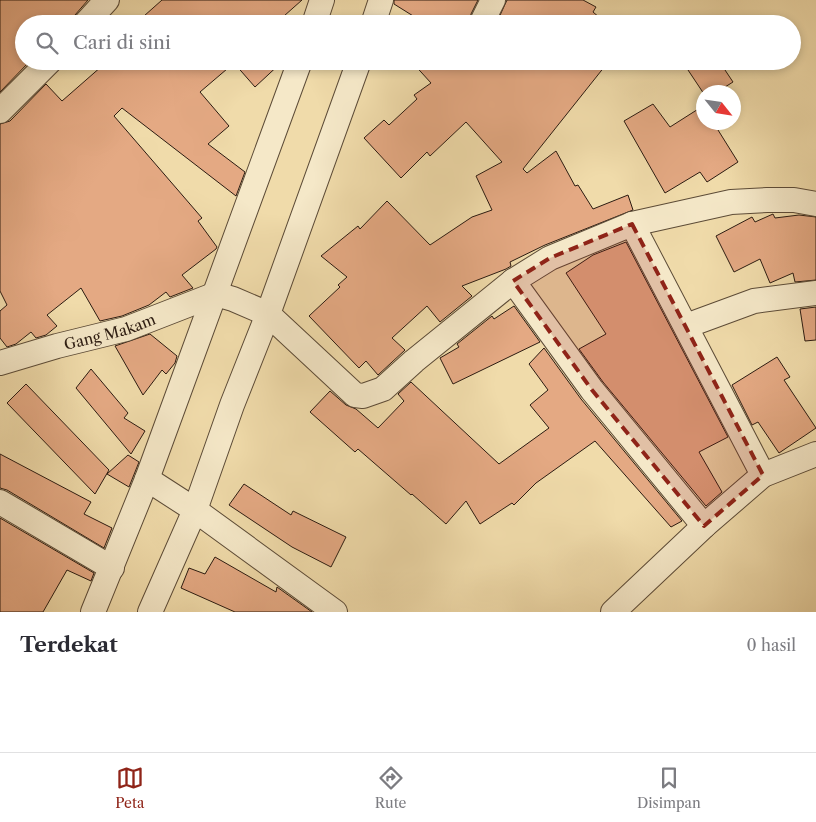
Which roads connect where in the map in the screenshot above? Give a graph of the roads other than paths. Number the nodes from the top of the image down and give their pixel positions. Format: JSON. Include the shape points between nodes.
{"nodes":[{"id":1,"x":107,"y":0,"type":"edge"},
{"id":2,"x":322,"y":0,"type":"edge"},
{"id":3,"x":381,"y":0,"type":"edge"},
{"id":4,"x":93,"y":15,"type":"edge"},
{"id":5,"x":317,"y":15,"type":"edge"},
{"id":6,"x":375,"y":15,"type":"edge"},
{"id":7,"x":41,"y":70,"type":"edge"},
{"id":8,"x":297,"y":70,"type":"edge"},
{"id":9,"x":356,"y":70,"type":"edge"},
{"id":10,"x":0,"y":111,"type":"edge"},
{"id":11,"x":816,"y":204,"type":"edge"},
{"id":12,"x":632,"y":224,"type":"junction"},
{"id":13,"x":513,"y":281,"type":"junction"},
{"id":14,"x":816,"y":293,"type":"edge"},
{"id":15,"x":224,"y":297,"type":"junction"},
{"id":16,"x":262,"y":312,"type":"junction"},
{"id":17,"x":686,"y":326,"type":"junction"},
{"id":18,"x":0,"y":363,"type":"edge"},
{"id":19,"x":816,"y":454,"type":"edge"},
{"id":20,"x":764,"y":475,"type":"junction"},
{"id":21,"x":153,"y":482,"type":"junction"},
{"id":22,"x":0,"y":502,"type":"edge"},
{"id":23,"x":191,"y":507,"type":"junction"},
{"id":24,"x":704,"y":526,"type":"junction"},
{"id":25,"x":112,"y":568,"type":"junction"},
{"id":26,"x":93,"y":612,"type":"edge"},
{"id":27,"x":150,"y":612,"type":"edge"},
{"id":28,"x":335,"y":612,"type":"edge"},
{"id":29,"x":613,"y":612,"type":"edge"}],
"edges":[{"from":1,"to":4,"type":"street"},
{"from":2,"to":5,"type":"street"},
{"from":3,"to":6,"type":"street"},
{"from":7,"to":10,"type":"street"},
{"from":8,"to":15,"type":"street"},
{"from":9,"to":16,"type":"street"},
{"from":11,"to":12,"type":"street","via":[[767,200],[731,202]]},
{"from":12,"to":13,"type":"street","via":[[550,258]]},
{"from":12,"to":17,"type":"street"},
{"from":13,"to":16,"type":"street","via":[[383,389],[363,396],[355,395]]},
{"from":13,"to":24,"type":"street","via":[[592,390]]},
{"from":14,"to":17,"type":"street","via":[[754,301]]},
{"from":15,"to":16,"type":"street"},
{"from":15,"to":18,"type":"street","name":"Gang Makam","via":[[126,329]]},
{"from":15,"to":21,"type":"street"},
{"from":16,"to":23,"type":"street","via":[[232,406]]},
{"from":17,"to":20,"type":"street"},
{"from":19,"to":20,"type":"street"},
{"from":20,"to":24,"type":"street"},
{"from":21,"to":23,"type":"street"},
{"from":21,"to":25,"type":"street"},
{"from":22,"to":25,"type":"street"},
{"from":23,"to":27,"type":"street"},
{"from":23,"to":28,"type":"street"},
{"from":24,"to":29,"type":"street"},
{"from":25,"to":26,"type":"street"}]}
